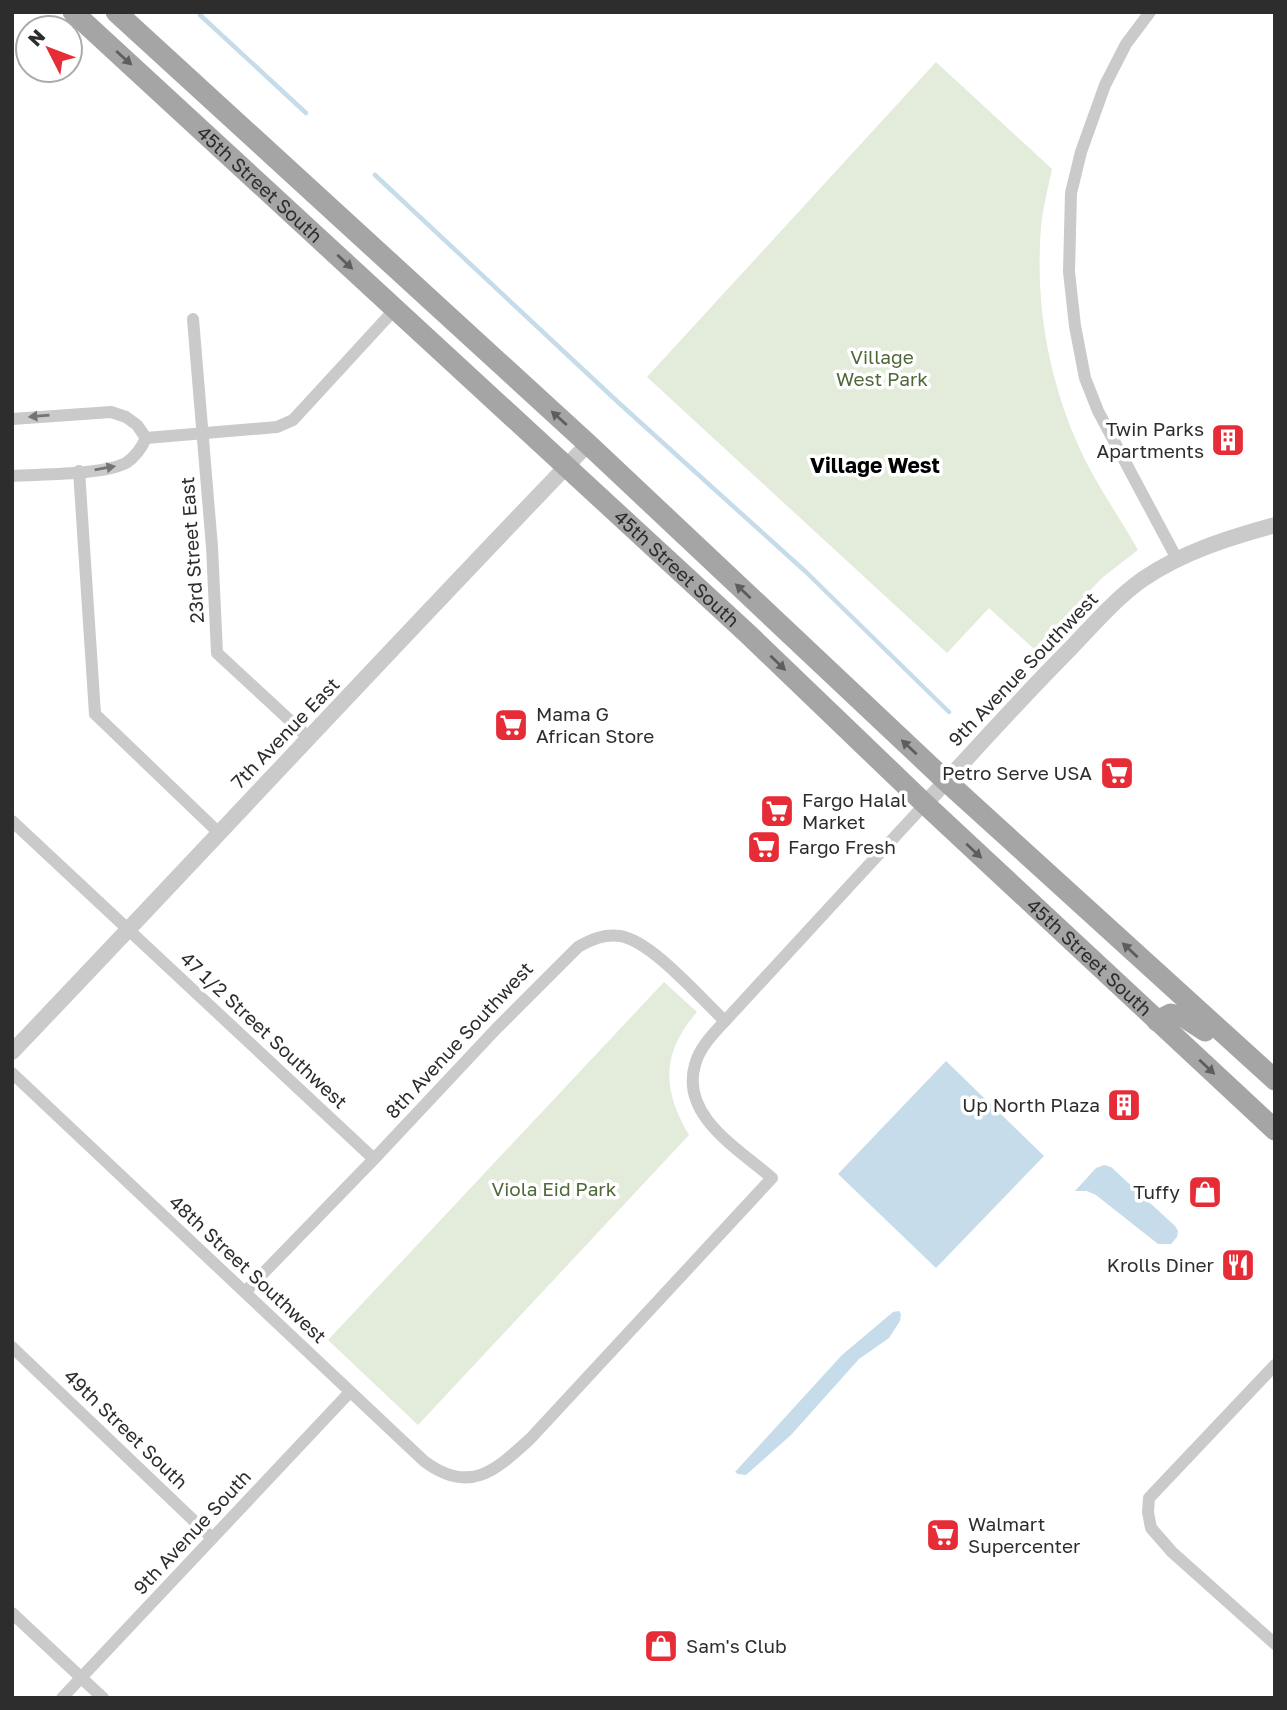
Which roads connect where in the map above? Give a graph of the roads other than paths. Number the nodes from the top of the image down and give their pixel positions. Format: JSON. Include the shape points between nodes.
{"nodes":[{"id":1,"x":73,"y":12,"type":"edge"},
{"id":2,"x":116,"y":12,"type":"edge"},
{"id":3,"x":1150,"y":12,"type":"edge"},
{"id":4,"x":396,"y":308,"type":"junction"},
{"id":5,"x":193,"y":319,"type":"dead end"},
{"id":6,"x":12,"y":419,"type":"edge"},
{"id":7,"x":204,"y":433,"type":"junction"},
{"id":8,"x":146,"y":438,"type":"junction"},
{"id":9,"x":588,"y":444,"type":"junction"},
{"id":10,"x":566,"y":467,"type":"junction"},
{"id":11,"x":79,"y":471,"type":"junction"},
{"id":12,"x":12,"y":476,"type":"edge"},
{"id":13,"x":1275,"y":524,"type":"edge"},
{"id":14,"x":1177,"y":559,"type":"junction"},
{"id":15,"x":310,"y":739,"type":"junction"},
{"id":16,"x":946,"y":781,"type":"junction"},
{"id":17,"x":925,"y":804,"type":"junction"},
{"id":18,"x":12,"y":821,"type":"edge"},
{"id":19,"x":218,"y":832,"type":"junction"},
{"id":20,"x":1034,"y":906,"type":"junction"},
{"id":21,"x":128,"y":929,"type":"junction"},
{"id":22,"x":1181,"y":996,"type":"junction"},
{"id":23,"x":725,"y":1021,"type":"junction"},
{"id":24,"x":1157,"y":1021,"type":"junction"},
{"id":25,"x":12,"y":1052,"type":"edge"},
{"id":26,"x":12,"y":1073,"type":"edge"},
{"id":27,"x":1275,"y":1080,"type":"edge"},
{"id":28,"x":1275,"y":1093,"type":"edge"},
{"id":29,"x":1275,"y":1130,"type":"edge"},
{"id":30,"x":374,"y":1159,"type":"junction"},
{"id":31,"x":245,"y":1292,"type":"junction"},
{"id":32,"x":12,"y":1347,"type":"edge"},
{"id":33,"x":1275,"y":1364,"type":"edge"},
{"id":34,"x":350,"y":1392,"type":"junction"},
{"id":35,"x":466,"y":1478,"type":"joint"},
{"id":36,"x":212,"y":1538,"type":"junction"},
{"id":37,"x":12,"y":1613,"type":"edge"},
{"id":38,"x":1275,"y":1644,"type":"edge"},
{"id":39,"x":81,"y":1678,"type":"junction"},
{"id":40,"x":62,"y":1698,"type":"edge"},
{"id":41,"x":103,"y":1698,"type":"edge"}],
"edges":[{"from":1,"to":4,"type":"main road","name":"45th Street South","one_way":true},
{"from":9,"to":2,"type":"main road","name":"45th Street South","one_way":true},
{"from":3,"to":14,"type":"street","via":[[1110,75],[1081,152],[1071,193],[1069,272],[1084,378]]},
{"from":4,"to":7,"type":"street","via":[[293,420],[277,427]]},
{"from":4,"to":10,"type":"main road","name":"45th Street South"},
{"from":5,"to":7,"type":"street","name":"23rd Street East"},
{"from":8,"to":6,"type":"street","one_way":true,"via":[[137,425],[111,412]]},
{"from":7,"to":8,"type":"street"},
{"from":7,"to":15,"type":"street","name":"23rd Street East","via":[[218,653]]},
{"from":11,"to":8,"type":"street","one_way":true,"via":[[126,463]]},
{"from":9,"to":10,"type":"street","name":"7th Avenue East"},
{"from":16,"to":9,"type":"main road","name":"45th Street South","one_way":true},
{"from":10,"to":15,"type":"street","name":"7th Avenue East"},
{"from":10,"to":17,"type":"main road","name":"45th Street South","one_way":true},
{"from":11,"to":12,"type":"street"},
{"from":11,"to":19,"type":"street","via":[[95,714]]},
{"from":13,"to":14,"type":"street","name":"9th Avenue Southwest","via":[[1218,540]]},
{"from":14,"to":16,"type":"street","name":"9th Avenue Southwest","via":[[1118,600]]},
{"from":15,"to":19,"type":"street","name":"7th Avenue East"},
{"from":16,"to":17,"type":"street","name":"9th Avenue Southwest"},
{"from":22,"to":16,"type":"main road","name":"45th Street South","one_way":true},
{"from":17,"to":20,"type":"main road","name":"45th Street South","one_way":true},
{"from":17,"to":23,"type":"street","name":"9th Avenue Southwest"},
{"from":18,"to":21,"type":"street","name":"47 1/2 Street Southwest"},
{"from":19,"to":21,"type":"street","name":"7th Avenue East"},
{"from":20,"to":22,"type":"main road","via":[[1086,941],[1142,993],[1168,1002]]},
{"from":20,"to":24,"type":"main road","name":"45th Street South"},
{"from":21,"to":25,"type":"street","name":"7th Avenue East"},
{"from":21,"to":30,"type":"street","name":"47 1/2 Street Southwest"},
{"from":22,"to":27,"type":"main road","name":"45th Street South"},
{"from":23,"to":30,"type":"street","name":"8th Avenue Southwest","via":[[657,956],[635,942],[622,936],[593,939],[556,966]]},
{"from":23,"to":35,"type":"street","name":"9th Avenue Southwest","via":[[703,1046],[694,1066],[698,1107],[711,1125],[772,1178],[530,1439],[484,1476]]},
{"from":24,"to":28,"type":"main road","via":[[1171,1014],[1185,1018]]},
{"from":24,"to":29,"type":"main road","name":"45th Street South","one_way":true},
{"from":26,"to":31,"type":"street","name":"48th Street Southwest"},
{"from":30,"to":31,"type":"street","name":"8th Avenue Southwest"},
{"from":31,"to":34,"type":"street","name":"48th Street Southwest"},
{"from":32,"to":36,"type":"street","name":"49th Street South"},
{"from":33,"to":38,"type":"street","via":[[1149,1498],[1147,1512],[1151,1528],[1172,1552]]},
{"from":34,"to":35,"type":"street","name":"48th Street Southwest","via":[[435,1469]]},
{"from":34,"to":36,"type":"street","name":"9th Avenue South"},
{"from":36,"to":39,"type":"street","name":"9th Avenue South"},
{"from":37,"to":39,"type":"street"},
{"from":39,"to":40,"type":"street","name":"9th Avenue South"},
{"from":39,"to":41,"type":"street"}]}
